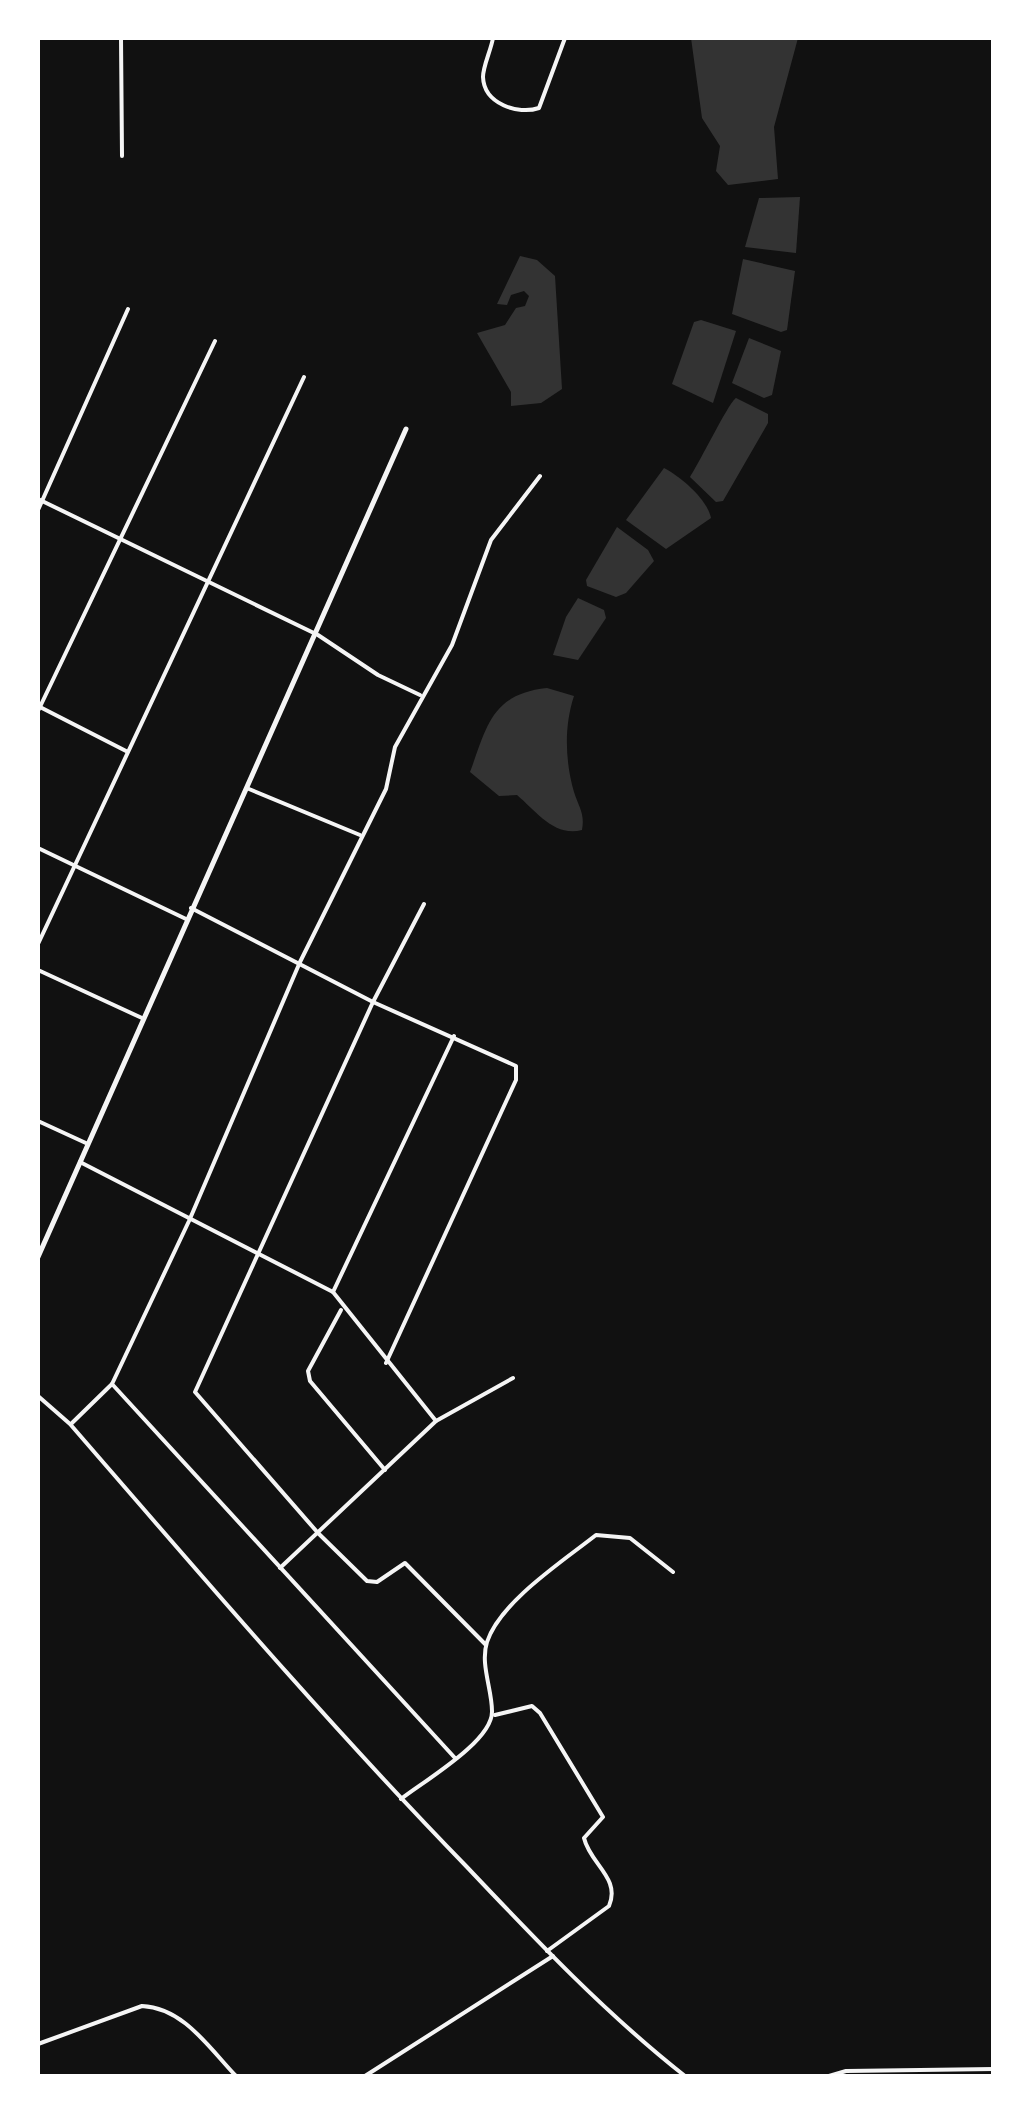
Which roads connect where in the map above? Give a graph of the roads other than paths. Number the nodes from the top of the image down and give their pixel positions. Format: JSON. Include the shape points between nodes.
{"nodes":[{"id":1,"x":121,"y":38,"type":"edge"},
{"id":2,"x":492,"y":38,"type":"edge"},
{"id":3,"x":565,"y":38,"type":"edge"},
{"id":4,"x":122,"y":156,"type":"dead end"},
{"id":5,"x":128,"y":308,"type":"dead end"},
{"id":6,"x":215,"y":341,"type":"dead end"},
{"id":7,"x":304,"y":377,"type":"dead end"},
{"id":8,"x":406,"y":429,"type":"dead end"},
{"id":9,"x":540,"y":476,"type":"dead end"},
{"id":10,"x":40,"y":500,"type":"edge"},
{"id":11,"x":38,"y":510,"type":"edge"},
{"id":12,"x":123,"y":538,"type":"junction"},
{"id":13,"x":209,"y":583,"type":"junction"},
{"id":14,"x":318,"y":635,"type":"junction"},
{"id":15,"x":421,"y":695,"type":"junction"},
{"id":16,"x":38,"y":708,"type":"edge"},
{"id":17,"x":126,"y":751,"type":"junction"},
{"id":18,"x":249,"y":789,"type":"junction"},
{"id":19,"x":362,"y":836,"type":"junction"},
{"id":20,"x":38,"y":848,"type":"edge"},
{"id":21,"x":74,"y":866,"type":"junction"},
{"id":22,"x":424,"y":904,"type":"dead end"},
{"id":23,"x":191,"y":908,"type":"junction"},
{"id":24,"x":186,"y":919,"type":"junction"},
{"id":25,"x":38,"y":944,"type":"edge"},
{"id":26,"x":300,"y":962,"type":"junction"},
{"id":27,"x":38,"y":970,"type":"edge"},
{"id":28,"x":373,"y":1002,"type":"junction"},
{"id":29,"x":142,"y":1018,"type":"junction"},
{"id":30,"x":454,"y":1036,"type":"junction"},
{"id":31,"x":38,"y":1121,"type":"edge"},
{"id":32,"x":88,"y":1144,"type":"junction"},
{"id":33,"x":80,"y":1162,"type":"junction"},
{"id":34,"x":189,"y":1221,"type":"junction"},
{"id":35,"x":261,"y":1253,"type":"junction"},
{"id":36,"x":38,"y":1258,"type":"edge"},
{"id":37,"x":333,"y":1292,"type":"junction"},
{"id":38,"x":342,"y":1308,"type":"junction"},
{"id":39,"x":386,"y":1363,"type":"junction"},
{"id":40,"x":513,"y":1378,"type":"dead end"},
{"id":41,"x":112,"y":1384,"type":"junction"},
{"id":42,"x":38,"y":1396,"type":"edge"},
{"id":43,"x":436,"y":1420,"type":"junction"},
{"id":44,"x":70,"y":1424,"type":"junction"},
{"id":45,"x":384,"y":1470,"type":"junction"},
{"id":46,"x":318,"y":1533,"type":"junction"},
{"id":47,"x":280,"y":1568,"type":"junction"},
{"id":48,"x":673,"y":1572,"type":"dead end"},
{"id":49,"x":486,"y":1645,"type":"junction"},
{"id":50,"x":493,"y":1715,"type":"junction"},
{"id":51,"x":455,"y":1758,"type":"junction"},
{"id":52,"x":401,"y":1799,"type":"junction"},
{"id":53,"x":547,"y":1950,"type":"junction"},
{"id":54,"x":553,"y":1956,"type":"junction"},
{"id":55,"x":38,"y":2044,"type":"edge"},
{"id":56,"x":994,"y":2069,"type":"edge"},
{"id":57,"x":236,"y":2076,"type":"edge"},
{"id":58,"x":365,"y":2076,"type":"edge"},
{"id":59,"x":685,"y":2076,"type":"edge"},
{"id":60,"x":828,"y":2076,"type":"edge"}],
"edges":[{"from":1,"to":4,"type":"street"},
{"from":2,"to":3,"type":"street","via":[[483,76],[490,95],[527,112],[539,108]]},
{"from":5,"to":10,"type":"street"},
{"from":6,"to":12,"type":"street"},
{"from":7,"to":13,"type":"street"},
{"from":8,"to":14,"type":"street"},
{"from":9,"to":15,"type":"street","via":[[490,540],[452,645],[432,688]]},
{"from":10,"to":11,"type":"street"},
{"from":10,"to":12,"type":"street"},
{"from":12,"to":13,"type":"street"},
{"from":12,"to":16,"type":"street"},
{"from":13,"to":14,"type":"street"},
{"from":13,"to":17,"type":"street"},
{"from":14,"to":15,"type":"street","via":[[378,676]]},
{"from":14,"to":18,"type":"street"},
{"from":15,"to":19,"type":"street"},
{"from":16,"to":17,"type":"street"},
{"from":17,"to":21,"type":"street"},
{"from":18,"to":19,"type":"street"},
{"from":18,"to":23,"type":"street"},
{"from":19,"to":26,"type":"street"},
{"from":20,"to":21,"type":"street"},
{"from":21,"to":24,"type":"street"},
{"from":21,"to":25,"type":"street"},
{"from":22,"to":28,"type":"street"},
{"from":23,"to":24,"type":"street"},
{"from":23,"to":26,"type":"street"},
{"from":24,"to":29,"type":"street"},
{"from":26,"to":28,"type":"street"},
{"from":26,"to":34,"type":"street"},
{"from":27,"to":29,"type":"street"},
{"from":28,"to":30,"type":"street"},
{"from":28,"to":35,"type":"street"},
{"from":29,"to":32,"type":"street"},
{"from":30,"to":37,"type":"street"},
{"from":30,"to":39,"type":"street","via":[[509,1060],[516,1080]]},
{"from":31,"to":32,"type":"street"},
{"from":32,"to":33,"type":"street"},
{"from":33,"to":34,"type":"street"},
{"from":33,"to":36,"type":"street"},
{"from":34,"to":35,"type":"street"},
{"from":34,"to":41,"type":"street"},
{"from":35,"to":37,"type":"street"},
{"from":35,"to":46,"type":"street","via":[[196,1398]]},
{"from":37,"to":38,"type":"street"},
{"from":38,"to":39,"type":"street"},
{"from":38,"to":45,"type":"street","via":[[308,1372],[310,1380]]},
{"from":39,"to":43,"type":"street"},
{"from":40,"to":43,"type":"street"},
{"from":41,"to":44,"type":"street"},
{"from":41,"to":47,"type":"street"},
{"from":42,"to":44,"type":"street"},
{"from":43,"to":45,"type":"street"},
{"from":44,"to":52,"type":"street"},
{"from":45,"to":46,"type":"street"},
{"from":46,"to":47,"type":"street"},
{"from":46,"to":49,"type":"street","via":[[372,1583],[398,1564],[412,1567]]},
{"from":47,"to":51,"type":"street"},
{"from":48,"to":49,"type":"street","via":[[630,1538],[596,1535],[498,1621]]},
{"from":49,"to":50,"type":"street"},
{"from":50,"to":51,"type":"street","via":[[479,1740]]},
{"from":50,"to":53,"type":"street","via":[[532,1706],[540,1712],[603,1816],[584,1838],[613,1896]]},
{"from":51,"to":52,"type":"street"},
{"from":52,"to":53,"type":"street"},
{"from":53,"to":54,"type":"street"},
{"from":54,"to":58,"type":"street"},
{"from":54,"to":59,"type":"street"},
{"from":55,"to":57,"type":"street","via":[[142,2006],[161,2007],[180,2017]]},
{"from":56,"to":60,"type":"street"}]}
